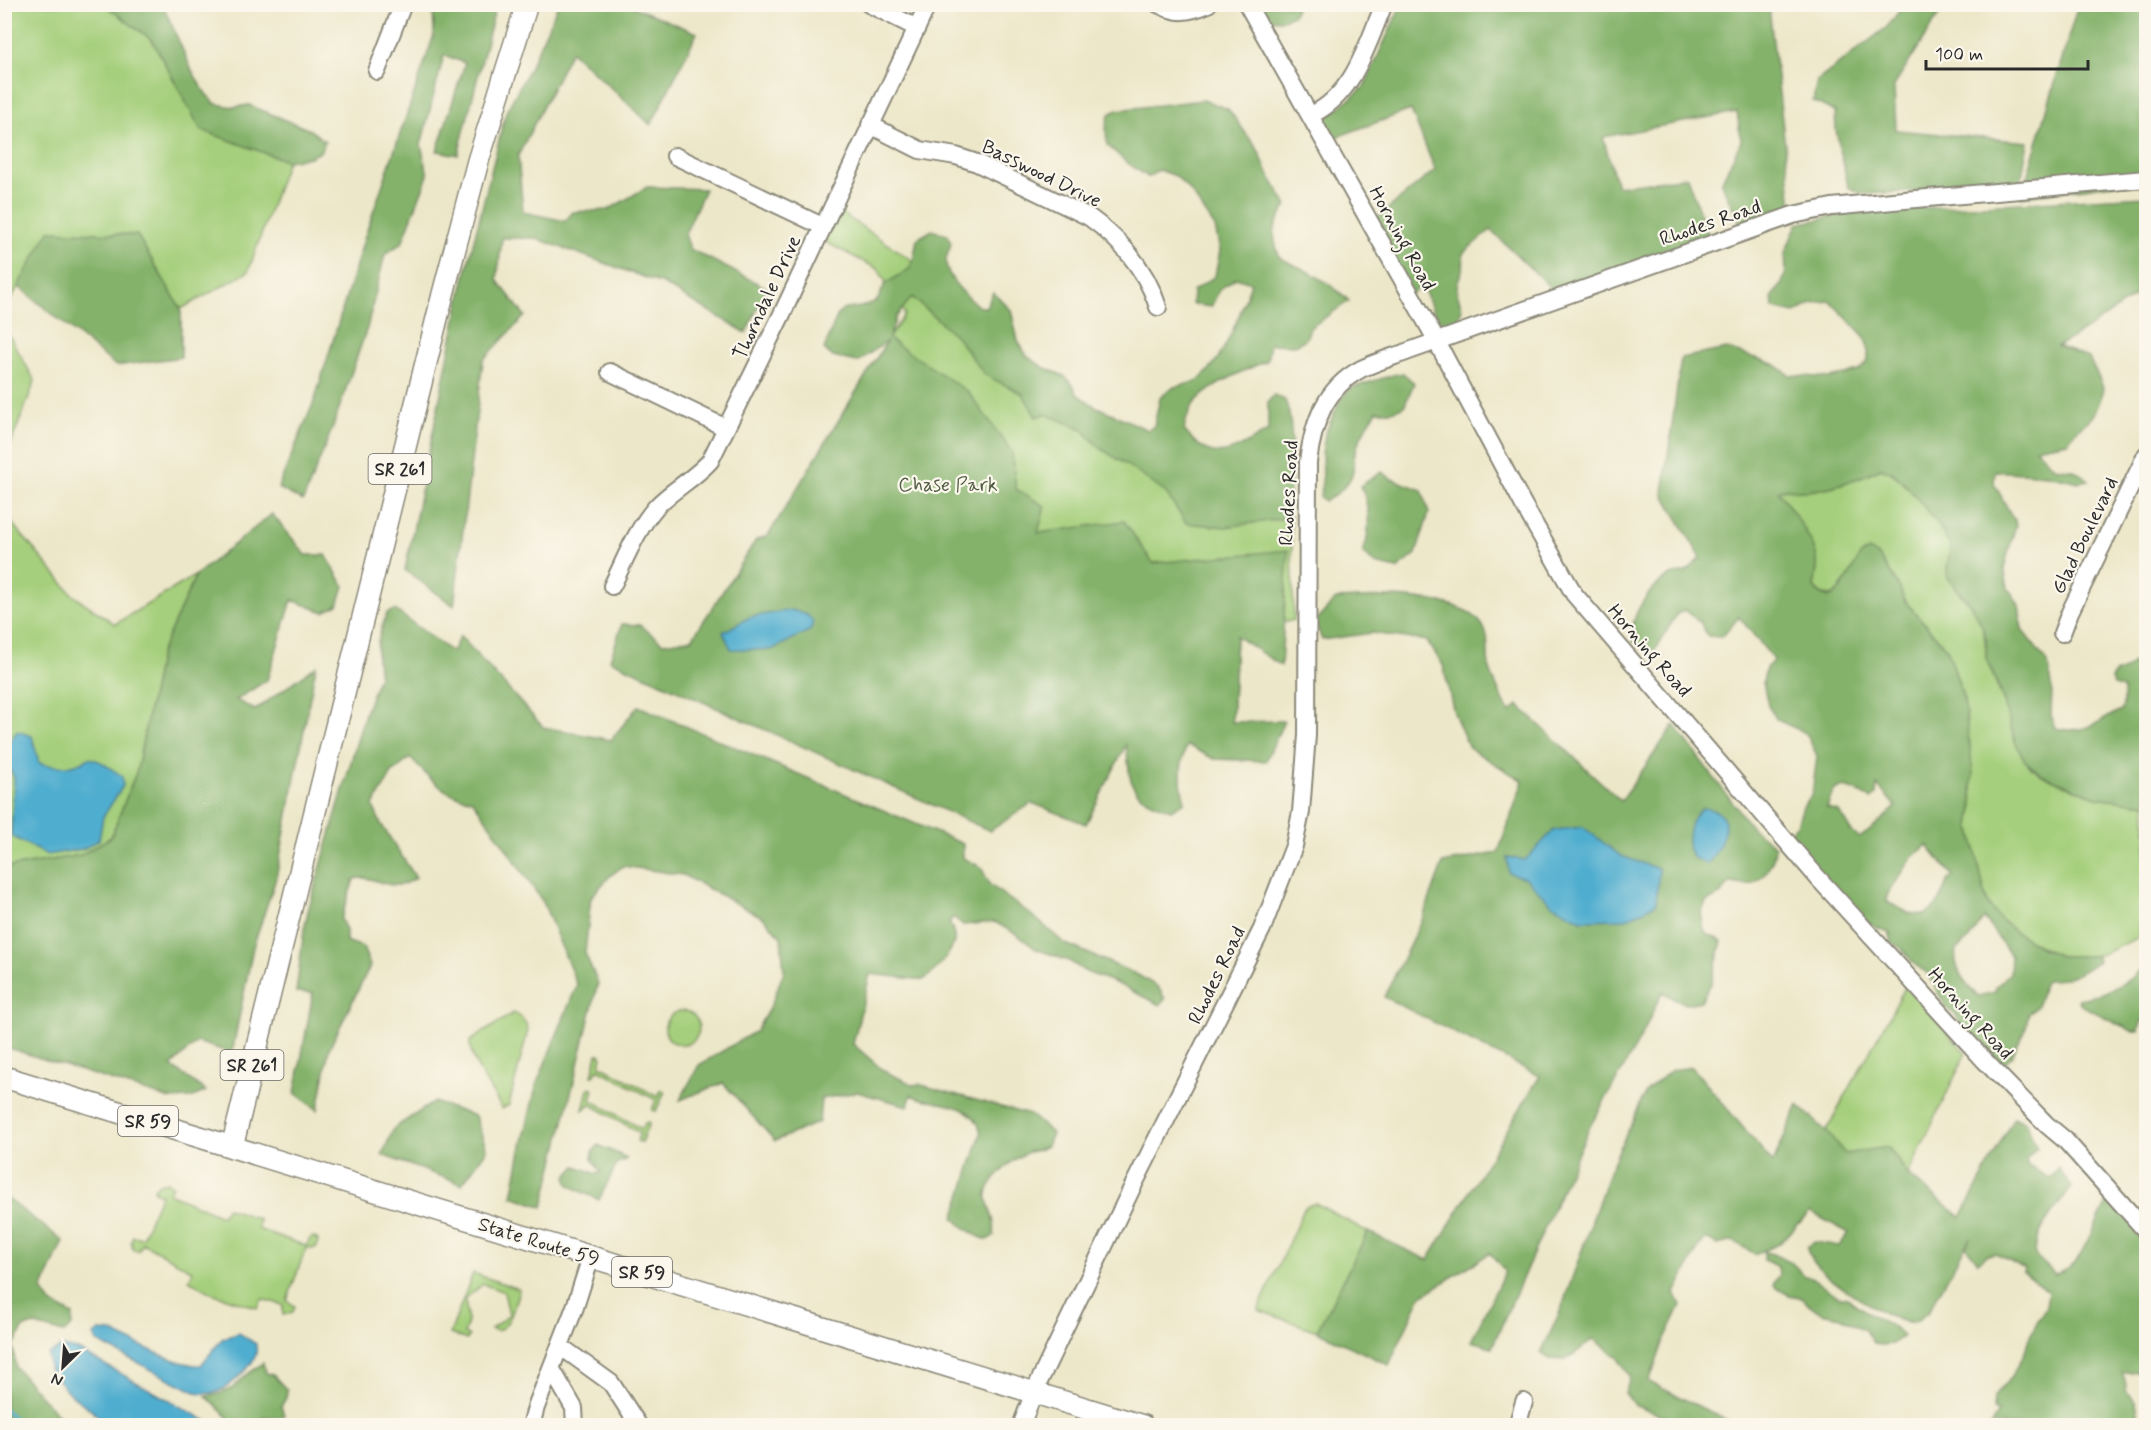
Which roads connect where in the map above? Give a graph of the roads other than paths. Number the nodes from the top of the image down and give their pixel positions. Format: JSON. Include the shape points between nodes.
{"nodes":[{"id":1,"x":403,"y":4,"type":"edge"},
{"id":2,"x":527,"y":4,"type":"edge"},
{"id":3,"x":869,"y":4,"type":"edge"},
{"id":4,"x":928,"y":4,"type":"edge"},
{"id":5,"x":1158,"y":4,"type":"edge"},
{"id":6,"x":1208,"y":4,"type":"edge"},
{"id":7,"x":1247,"y":4,"type":"edge"},
{"id":8,"x":1384,"y":4,"type":"edge"},
{"id":9,"x":917,"y":28,"type":"junction"},
{"id":10,"x":377,"y":71,"type":"dead end"},
{"id":11,"x":1311,"y":115,"type":"junction"},
{"id":12,"x":870,"y":125,"type":"junction"},
{"id":13,"x":675,"y":156,"type":"dead end"},
{"id":14,"x":2146,"y":179,"type":"edge"},
{"id":15,"x":822,"y":226,"type":"junction"},
{"id":16,"x":1158,"y":307,"type":"dead end"},
{"id":17,"x":1437,"y":341,"type":"junction"},
{"id":18,"x":610,"y":372,"type":"dead end"},
{"id":19,"x":726,"y":428,"type":"junction"},
{"id":20,"x":2146,"y":455,"type":"edge"},
{"id":21,"x":612,"y":586,"type":"dead end"},
{"id":22,"x":2062,"y":633,"type":"dead end"},
{"id":23,"x":4,"y":1077,"type":"edge"},
{"id":24,"x":232,"y":1147,"type":"junction"},
{"id":25,"x":2146,"y":1231,"type":"edge"},
{"id":26,"x":591,"y":1257,"type":"junction"},
{"id":27,"x":560,"y":1346,"type":"junction"},
{"id":28,"x":551,"y":1368,"type":"junction"},
{"id":29,"x":1034,"y":1392,"type":"junction"},
{"id":30,"x":1524,"y":1402,"type":"dead end"},
{"id":31,"x":531,"y":1425,"type":"edge"},
{"id":32,"x":575,"y":1425,"type":"edge"},
{"id":33,"x":639,"y":1425,"type":"edge"},
{"id":34,"x":1021,"y":1425,"type":"edge"},
{"id":35,"x":1143,"y":1425,"type":"edge"},
{"id":36,"x":1517,"y":1425,"type":"edge"}],
"edges":[{"from":1,"to":10,"type":"street"},
{"from":2,"to":24,"type":"main road","number":"SR 261","via":[[478,161],[443,294]]},
{"from":3,"to":9,"type":"street"},
{"from":4,"to":9,"type":"street","name":"Thorndale Drive"},
{"from":5,"to":6,"type":"street","via":[[1180,12]]},
{"from":7,"to":11,"type":"street","name":"Horning Road"},
{"from":8,"to":11,"type":"street","via":[[1345,88]]},
{"from":9,"to":12,"type":"street","name":"Thorndale Drive"},
{"from":11,"to":17,"type":"street","name":"Horning Road"},
{"from":12,"to":15,"type":"street","name":"Thorndale Drive"},
{"from":12,"to":16,"type":"street","name":"Basswood Drive","via":[[920,150],[977,164],[1089,217],[1143,271]]},
{"from":13,"to":15,"type":"street"},
{"from":14,"to":17,"type":"street","name":"Rhodes Road","via":[[1832,207],[1793,215]]},
{"from":15,"to":19,"type":"street","name":"Thorndale Drive"},
{"from":17,"to":25,"type":"street","name":"Horning Road","via":[[1574,594],[1818,878]]},
{"from":17,"to":29,"type":"street","name":"Rhodes Road","via":[[1360,370],[1332,393],[1315,426],[1308,462],[1306,756],[1294,846],[1262,929]]},
{"from":18,"to":19,"type":"street"},
{"from":19,"to":21,"type":"street","name":"Thorndale Drive","via":[[703,470],[650,515]]},
{"from":20,"to":22,"type":"street","name":"Glad Boulevard"},
{"from":23,"to":24,"type":"main road","name":"State Route 59","number":"SR 59"},
{"from":24,"to":26,"type":"main road","name":"State Route 59","number":"SR 59"},
{"from":26,"to":27,"type":"street"},
{"from":26,"to":29,"type":"main road","name":"State Route 59","number":"SR 59"},
{"from":27,"to":28,"type":"street"},
{"from":27,"to":33,"type":"street","via":[[611,1383]]},
{"from":28,"to":31,"type":"street"},
{"from":28,"to":32,"type":"street","via":[[574,1408]]},
{"from":29,"to":34,"type":"street","name":"Rhodes Road"},
{"from":29,"to":35,"type":"main road","name":"State Route 59","number":"SR 59"},
{"from":30,"to":36,"type":"street"}]}
